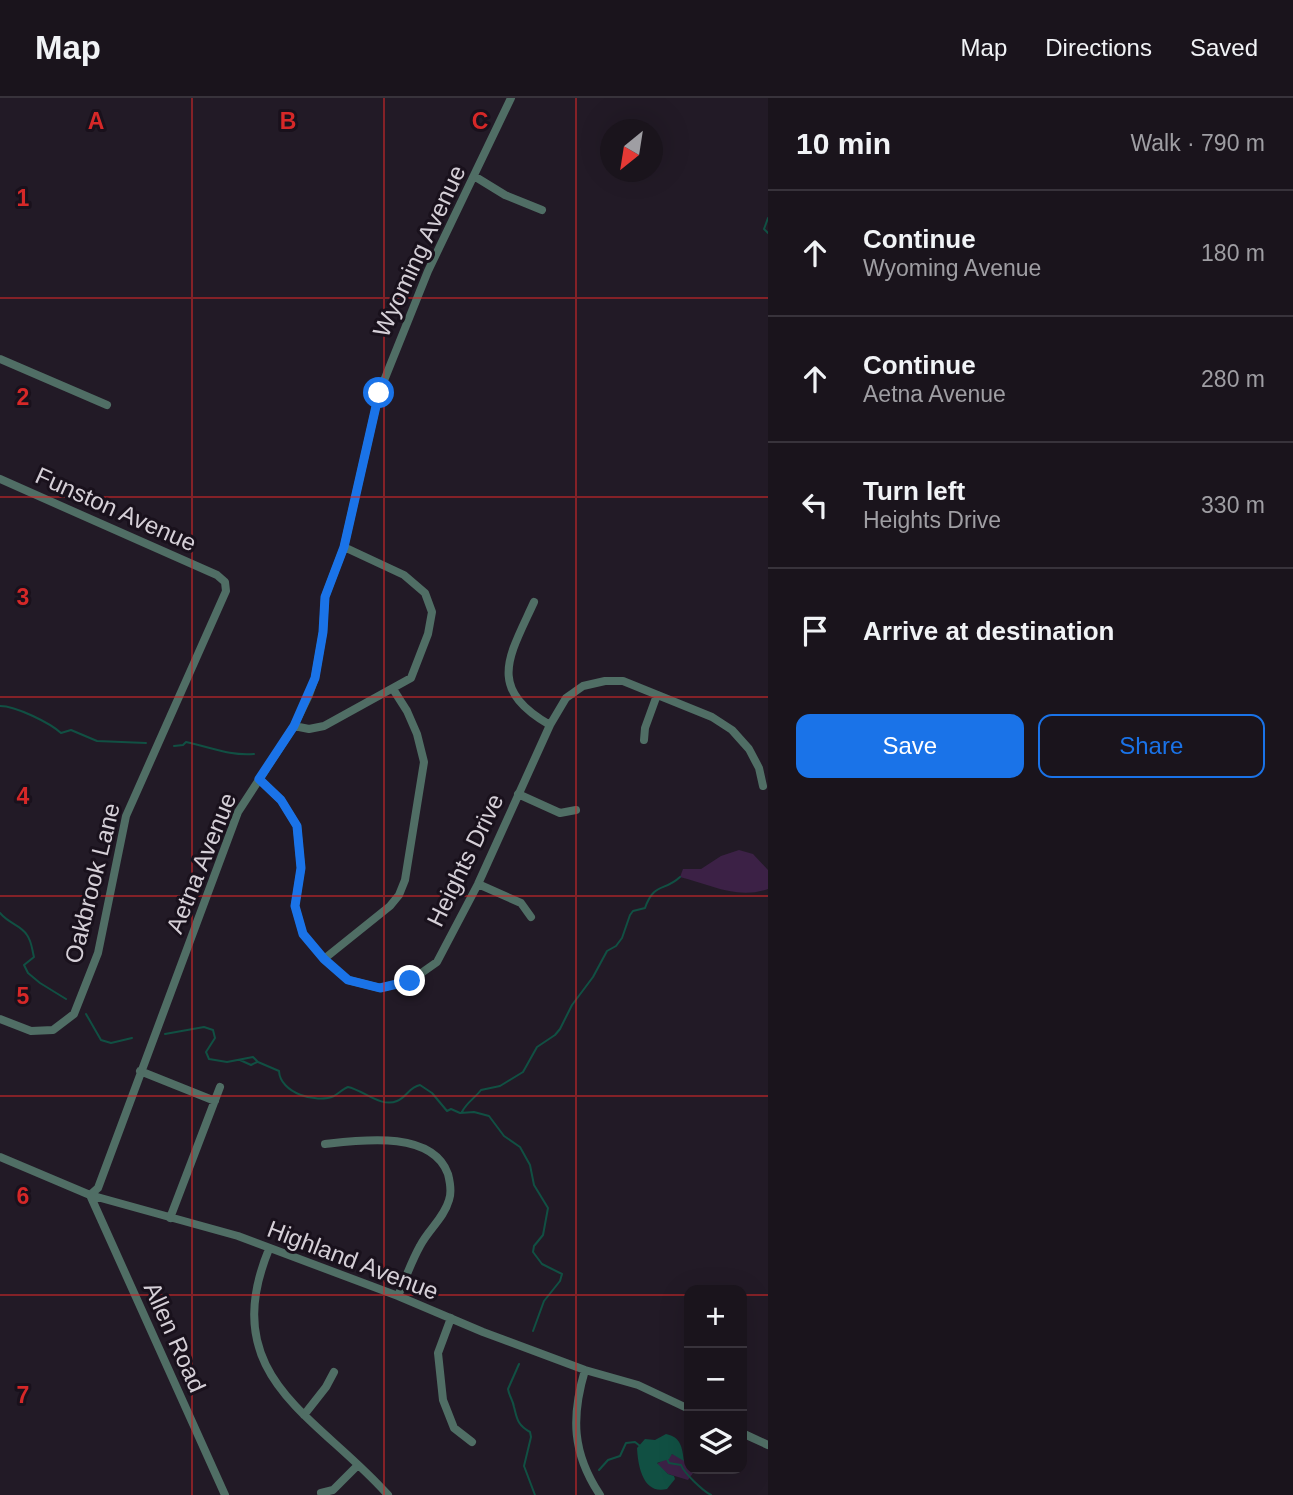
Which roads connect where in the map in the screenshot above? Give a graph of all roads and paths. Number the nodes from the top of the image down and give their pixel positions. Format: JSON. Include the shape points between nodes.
{"nodes":[{"id":1,"x":511,"y":98,"type":"edge"},
{"id":2,"x":474,"y":176,"type":"junction"},
{"id":3,"x":542,"y":210,"type":"dead end"},
{"id":4,"x":0,"y":359,"type":"edge"},
{"id":5,"x":107,"y":405,"type":"dead end"},
{"id":6,"x":0,"y":479,"type":"edge"},
{"id":7,"x":344,"y":547,"type":"junction"},
{"id":8,"x":217,"y":575,"type":"joint"},
{"id":9,"x":534,"y":602,"type":"dead end"},
{"id":10,"x":393,"y":689,"type":"junction"},
{"id":11,"x":657,"y":695,"type":"junction"},
{"id":12,"x":550,"y":725,"type":"junction"},
{"id":13,"x":294,"y":726,"type":"junction"},
{"id":14,"x":644,"y":740,"type":"dead end"},
{"id":15,"x":259,"y":779,"type":"junction"},
{"id":16,"x":763,"y":786,"type":"dead end"},
{"id":17,"x":518,"y":794,"type":"junction"},
{"id":18,"x":576,"y":810,"type":"dead end"},
{"id":19,"x":478,"y":884,"type":"junction"},
{"id":20,"x":531,"y":917,"type":"dead end"},
{"id":21,"x":324,"y":959,"type":"junction"},
{"id":22,"x":0,"y":1019,"type":"edge"},
{"id":23,"x":140,"y":1071,"type":"junction"},
{"id":24,"x":220,"y":1087,"type":"dead end"},
{"id":25,"x":215,"y":1101,"type":"junction"},
{"id":26,"x":325,"y":1144,"type":"dead end"},
{"id":27,"x":0,"y":1157,"type":"edge"},
{"id":28,"x":90,"y":1195,"type":"junction"},
{"id":29,"x":170,"y":1218,"type":"junction"},
{"id":30,"x":269,"y":1249,"type":"junction"},
{"id":31,"x":398,"y":1296,"type":"junction"},
{"id":32,"x":450,"y":1318,"type":"junction"},
{"id":33,"x":584,"y":1370,"type":"junction"},
{"id":34,"x":334,"y":1372,"type":"dead end"},
{"id":35,"x":684,"y":1407,"type":"edge"},
{"id":36,"x":303,"y":1415,"type":"junction"},
{"id":37,"x":747,"y":1435,"type":"edge"},
{"id":38,"x":472,"y":1442,"type":"dead end"},
{"id":39,"x":768,"y":1445,"type":"edge"},
{"id":40,"x":357,"y":1466,"type":"junction"},
{"id":41,"x":321,"y":1493,"type":"dead end"},
{"id":42,"x":225,"y":1495,"type":"edge"},
{"id":43,"x":388,"y":1495,"type":"edge"},
{"id":44,"x":600,"y":1495,"type":"edge"}],
"edges":[{"from":1,"to":2,"type":"street","name":"Wyoming Avenue"},
{"from":2,"to":3,"type":"street"},
{"from":2,"to":7,"type":"street","name":"Wyoming Avenue","via":[[428,271],[379,393]]},
{"from":4,"to":5,"type":"street"},
{"from":6,"to":8,"type":"street","name":"Funston Avenue"},
{"from":7,"to":10,"type":"street","via":[[404,575],[425,593],[432,612],[411,678]]},
{"from":7,"to":13,"type":"street","name":"Aetna Avenue","via":[[325,597],[315,678]]},
{"from":8,"to":22,"type":"street","name":"Oakbrook Lane","via":[[225,582],[226,591],[126,816],[98,953],[74,1014],[53,1030],[31,1031]]},
{"from":9,"to":12,"type":"street","via":[[509,657],[508,670],[512,692],[531,714]]},
{"from":10,"to":13,"type":"street","via":[[324,726]]},
{"from":10,"to":21,"type":"street","via":[[417,734],[424,762],[405,880],[390,906]]},
{"from":11,"to":12,"type":"street","name":"Heights Drive","via":[[623,681],[583,686],[566,698]]},
{"from":11,"to":14,"type":"street"},
{"from":11,"to":16,"type":"street","name":"Heights Drive","via":[[732,730],[749,749]]},
{"from":12,"to":17,"type":"street","name":"Heights Drive"},
{"from":13,"to":15,"type":"street","name":"Aetna Avenue"},
{"from":15,"to":21,"type":"street","name":"Heights Drive","via":[[281,800],[297,826],[301,868],[295,906],[303,934]]},
{"from":15,"to":23,"type":"street","name":"Aetna Avenue","via":[[238,812]]},
{"from":17,"to":18,"type":"street","via":[[560,813]]},
{"from":17,"to":19,"type":"street","name":"Heights Drive"},
{"from":19,"to":20,"type":"street","via":[[521,903]]},
{"from":19,"to":21,"type":"street","name":"Heights Drive","via":[[437,962],[410,981],[380,988],[348,980]]},
{"from":23,"to":25,"type":"street"},
{"from":23,"to":28,"type":"street","name":"Aetna Avenue","via":[[98,1188]]},
{"from":24,"to":25,"type":"street"},
{"from":25,"to":29,"type":"street"},
{"from":26,"to":31,"type":"street","via":[[411,1143],[430,1150],[446,1168],[449,1200],[420,1246]]},
{"from":27,"to":28,"type":"street","name":"Highland Avenue"},
{"from":28,"to":29,"type":"street","name":"Highland Avenue"},
{"from":28,"to":42,"type":"street","name":"Allen Road"},
{"from":29,"to":30,"type":"street","name":"Highland Avenue"},
{"from":30,"to":31,"type":"street","name":"Highland Avenue"},
{"from":30,"to":36,"type":"street","via":[[253,1305],[258,1342],[278,1388]]},
{"from":31,"to":32,"type":"street","name":"Highland Avenue"},
{"from":32,"to":33,"type":"street","name":"Highland Avenue"},
{"from":32,"to":38,"type":"street","via":[[438,1353],[443,1400],[454,1428]]},
{"from":33,"to":35,"type":"street","name":"Highland Avenue","via":[[638,1385]]},
{"from":33,"to":44,"type":"street","via":[[575,1431],[581,1458]]},
{"from":34,"to":36,"type":"street"},
{"from":36,"to":40,"type":"street"},
{"from":37,"to":39,"type":"street"},
{"from":40,"to":41,"type":"street","via":[[333,1490]]},
{"from":40,"to":43,"type":"street"}]}
